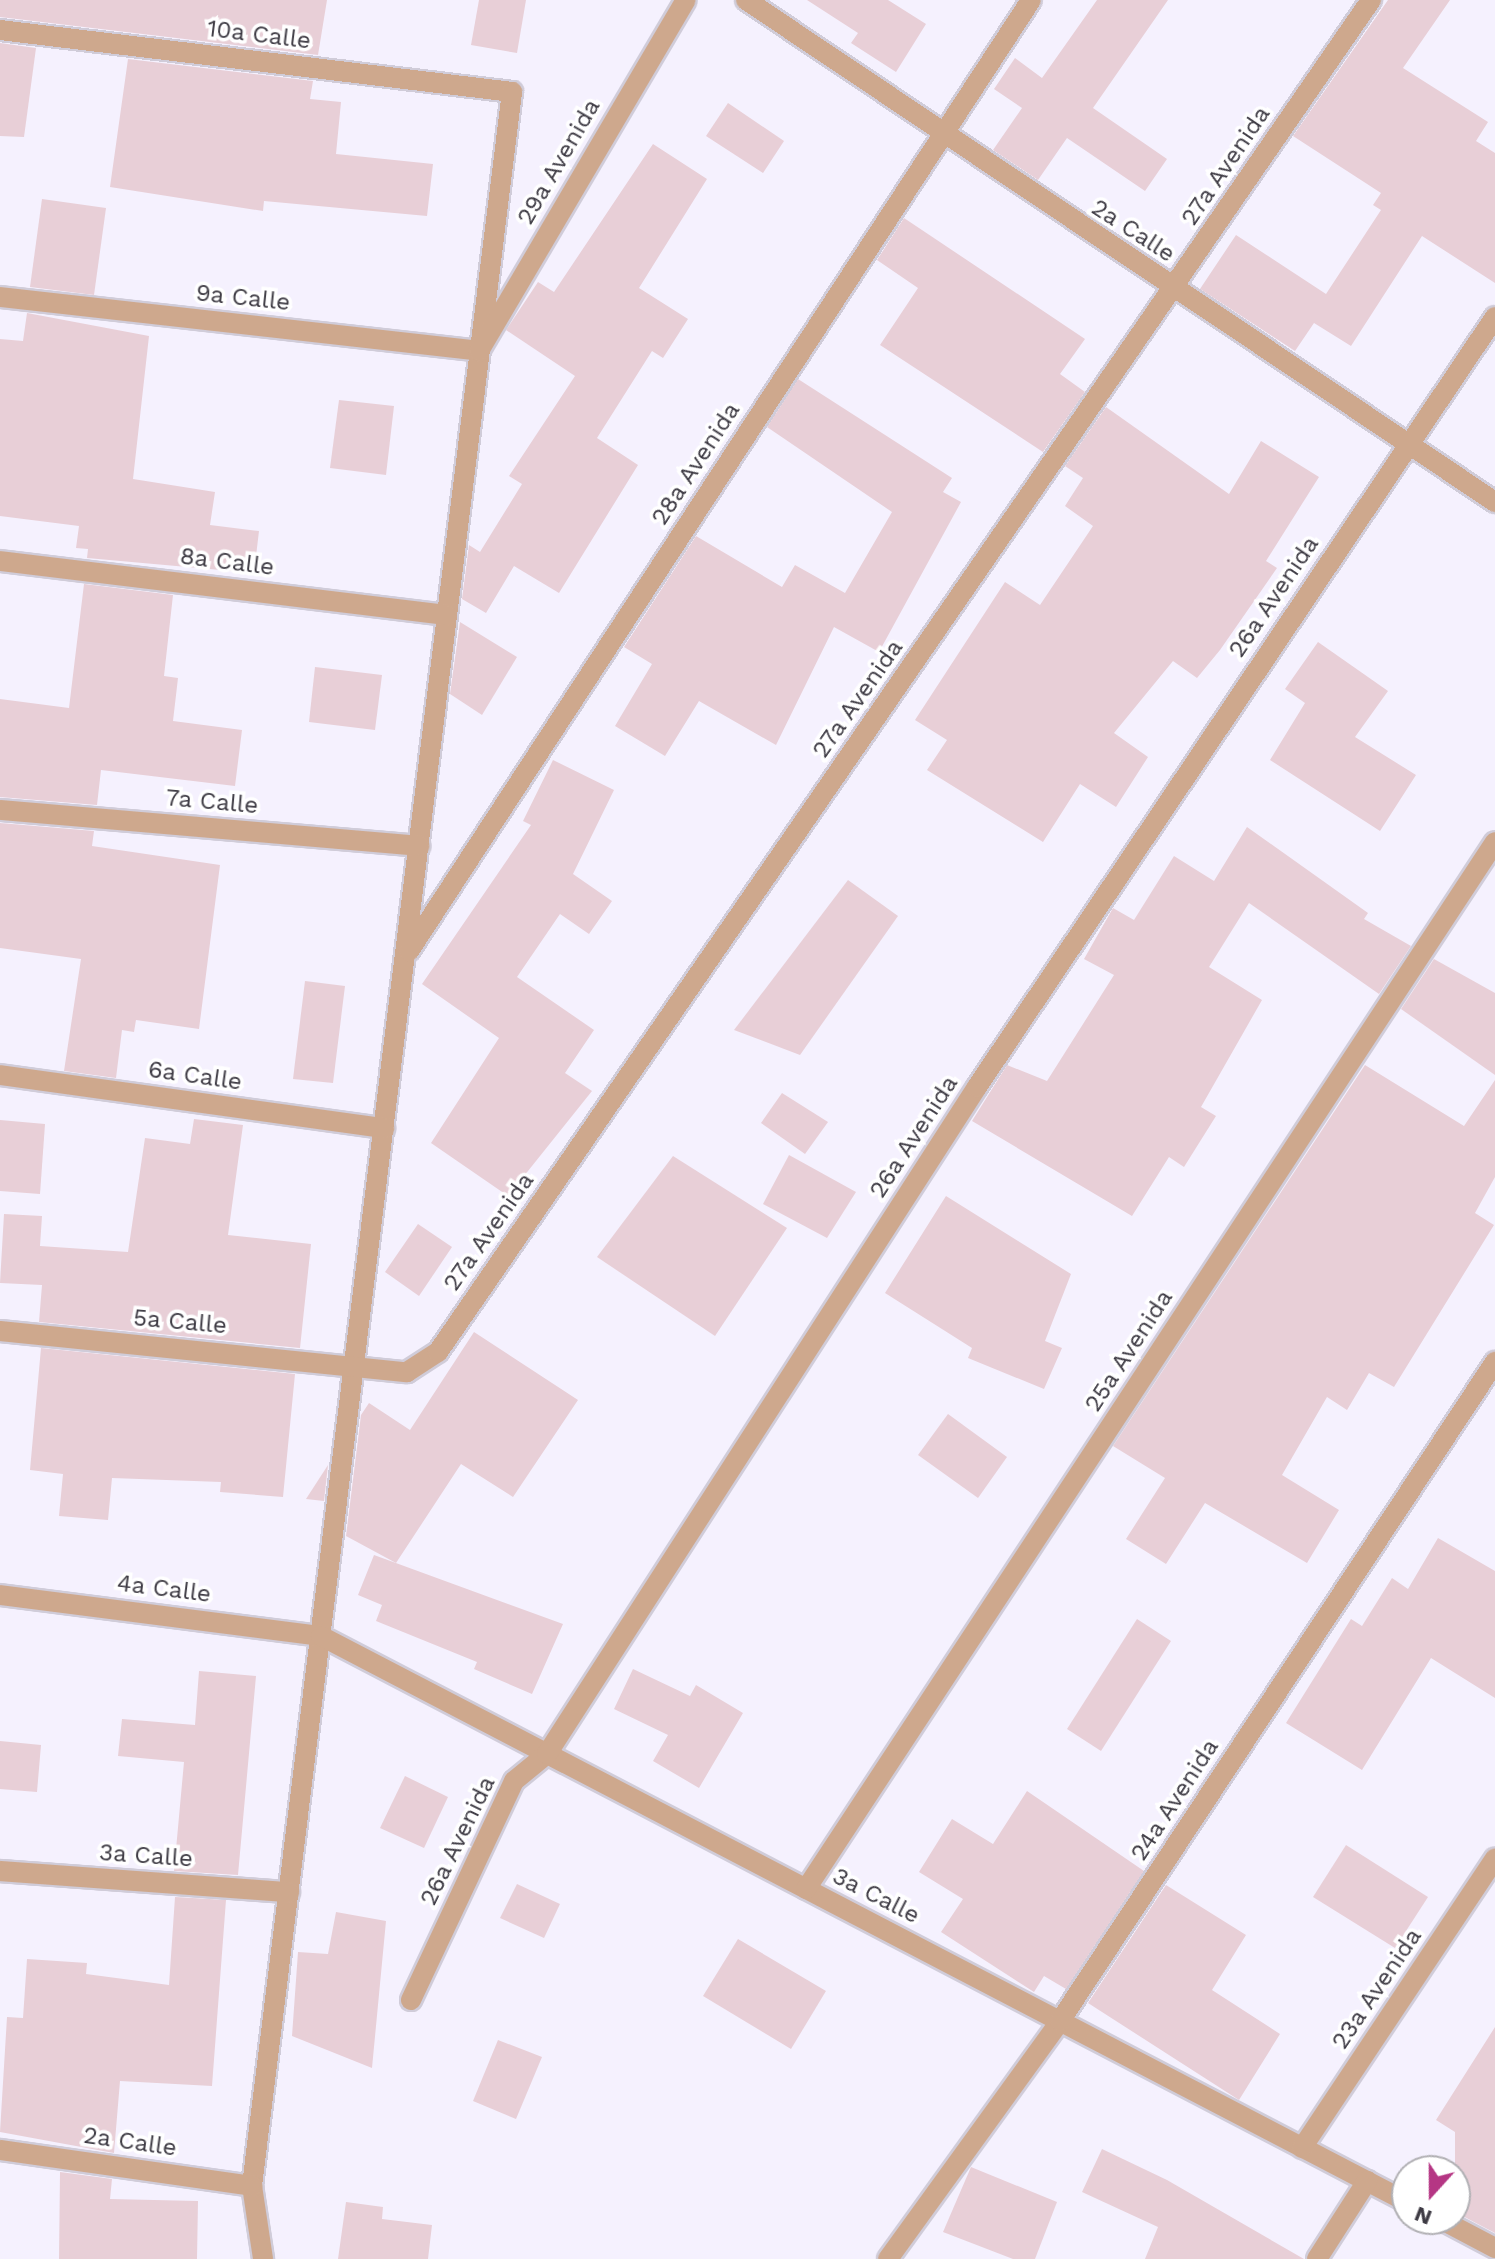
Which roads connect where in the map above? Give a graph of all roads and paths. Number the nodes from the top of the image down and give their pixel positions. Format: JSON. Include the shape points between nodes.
{"nodes":[{"id":1,"x":686,"y":0,"type":"edge"},
{"id":2,"x":746,"y":0,"type":"edge"},
{"id":3,"x":1031,"y":0,"type":"edge"},
{"id":4,"x":1371,"y":0,"type":"edge"},
{"id":5,"x":0,"y":30,"type":"edge"},
{"id":6,"x":942,"y":136,"type":"junction"},
{"id":7,"x":1173,"y":289,"type":"junction"},
{"id":8,"x":0,"y":297,"type":"edge"},
{"id":9,"x":1495,"y":317,"type":"edge"},
{"id":10,"x":479,"y":351,"type":"junction"},
{"id":11,"x":1408,"y":444,"type":"junction"},
{"id":12,"x":1495,"y":502,"type":"edge"},
{"id":13,"x":0,"y":561,"type":"edge"},
{"id":14,"x":447,"y":615,"type":"junction"},
{"id":15,"x":0,"y":810,"type":"edge"},
{"id":16,"x":1495,"y":842,"type":"edge"},
{"id":17,"x":419,"y":846,"type":"junction"},
{"id":18,"x":405,"y":957,"type":"junction"},
{"id":19,"x":0,"y":1075,"type":"edge"},
{"id":20,"x":384,"y":1128,"type":"junction"},
{"id":21,"x":0,"y":1331,"type":"edge"},
{"id":22,"x":1495,"y":1362,"type":"edge"},
{"id":23,"x":354,"y":1364,"type":"junction"},
{"id":24,"x":0,"y":1595,"type":"edge"},
{"id":25,"x":321,"y":1636,"type":"junction"},
{"id":26,"x":547,"y":1754,"type":"junction"},
{"id":27,"x":1495,"y":1859,"type":"edge"},
{"id":28,"x":0,"y":1871,"type":"edge"},
{"id":29,"x":806,"y":1889,"type":"junction"},
{"id":30,"x":289,"y":1892,"type":"junction"},
{"id":31,"x":411,"y":2000,"type":"dead end"},
{"id":32,"x":1060,"y":2021,"type":"junction"},
{"id":33,"x":1302,"y":2148,"type":"junction"},
{"id":34,"x":0,"y":2150,"type":"edge"},
{"id":35,"x":1367,"y":2181,"type":"junction"},
{"id":36,"x":252,"y":2186,"type":"junction"},
{"id":37,"x":1391,"y":2194,"type":"edge"},
{"id":38,"x":1470,"y":2235,"type":"edge"},
{"id":39,"x":1495,"y":2248,"type":"edge"},
{"id":40,"x":263,"y":2259,"type":"edge"},
{"id":41,"x":888,"y":2259,"type":"edge"},
{"id":42,"x":1317,"y":2259,"type":"edge"}],
"edges":[{"from":1,"to":10,"type":"street","name":"29a Avenida"},
{"from":2,"to":6,"type":"street","name":"2a Calle"},
{"from":3,"to":6,"type":"street","name":"28a Avenida"},
{"from":4,"to":7,"type":"street","name":"27a Avenida"},
{"from":5,"to":10,"type":"street","name":"10a Calle","via":[[512,92]]},
{"from":6,"to":7,"type":"street","name":"2a Calle"},
{"from":6,"to":18,"type":"street","name":"28a Avenida"},
{"from":7,"to":11,"type":"street","name":"2a Calle"},
{"from":7,"to":23,"type":"street","name":"27a Avenida","via":[[438,1352],[407,1372]]},
{"from":8,"to":10,"type":"street","name":"9a Calle"},
{"from":9,"to":11,"type":"street","name":"26a Avenida"},
{"from":10,"to":14,"type":"street"},
{"from":11,"to":12,"type":"street","name":"2a Calle"},
{"from":11,"to":26,"type":"street","name":"26a Avenida","via":[[977,1087]]},
{"from":13,"to":14,"type":"street","name":"8a Calle"},
{"from":14,"to":17,"type":"street"},
{"from":15,"to":17,"type":"street","name":"7a Calle"},
{"from":16,"to":29,"type":"street","name":"25a Avenida"},
{"from":17,"to":18,"type":"street"},
{"from":18,"to":20,"type":"street"},
{"from":19,"to":20,"type":"street","name":"6a Calle"},
{"from":20,"to":23,"type":"street"},
{"from":21,"to":23,"type":"street","name":"5a Calle"},
{"from":22,"to":32,"type":"street","name":"24a Avenida"},
{"from":23,"to":25,"type":"street"},
{"from":24,"to":25,"type":"street","name":"4a Calle"},
{"from":25,"to":26,"type":"street","name":"3a Calle"},
{"from":25,"to":30,"type":"street"},
{"from":26,"to":29,"type":"street","name":"3a Calle"},
{"from":26,"to":31,"type":"street","name":"26a Avenida","via":[[514,1781]]},
{"from":27,"to":33,"type":"street","name":"23a Avenida"},
{"from":28,"to":30,"type":"street","name":"3a Calle"},
{"from":29,"to":32,"type":"street","name":"3a Calle"},
{"from":30,"to":36,"type":"street"},
{"from":32,"to":33,"type":"street","name":"3a Calle"},
{"from":32,"to":41,"type":"street","name":"24a Avenida"},
{"from":33,"to":35,"type":"street","name":"3a Calle"},
{"from":34,"to":36,"type":"street","name":"2a Calle"},
{"from":35,"to":37,"type":"street","name":"3a Calle"},
{"from":35,"to":42,"type":"street"},
{"from":36,"to":40,"type":"street"},
{"from":38,"to":39,"type":"street"}]}
